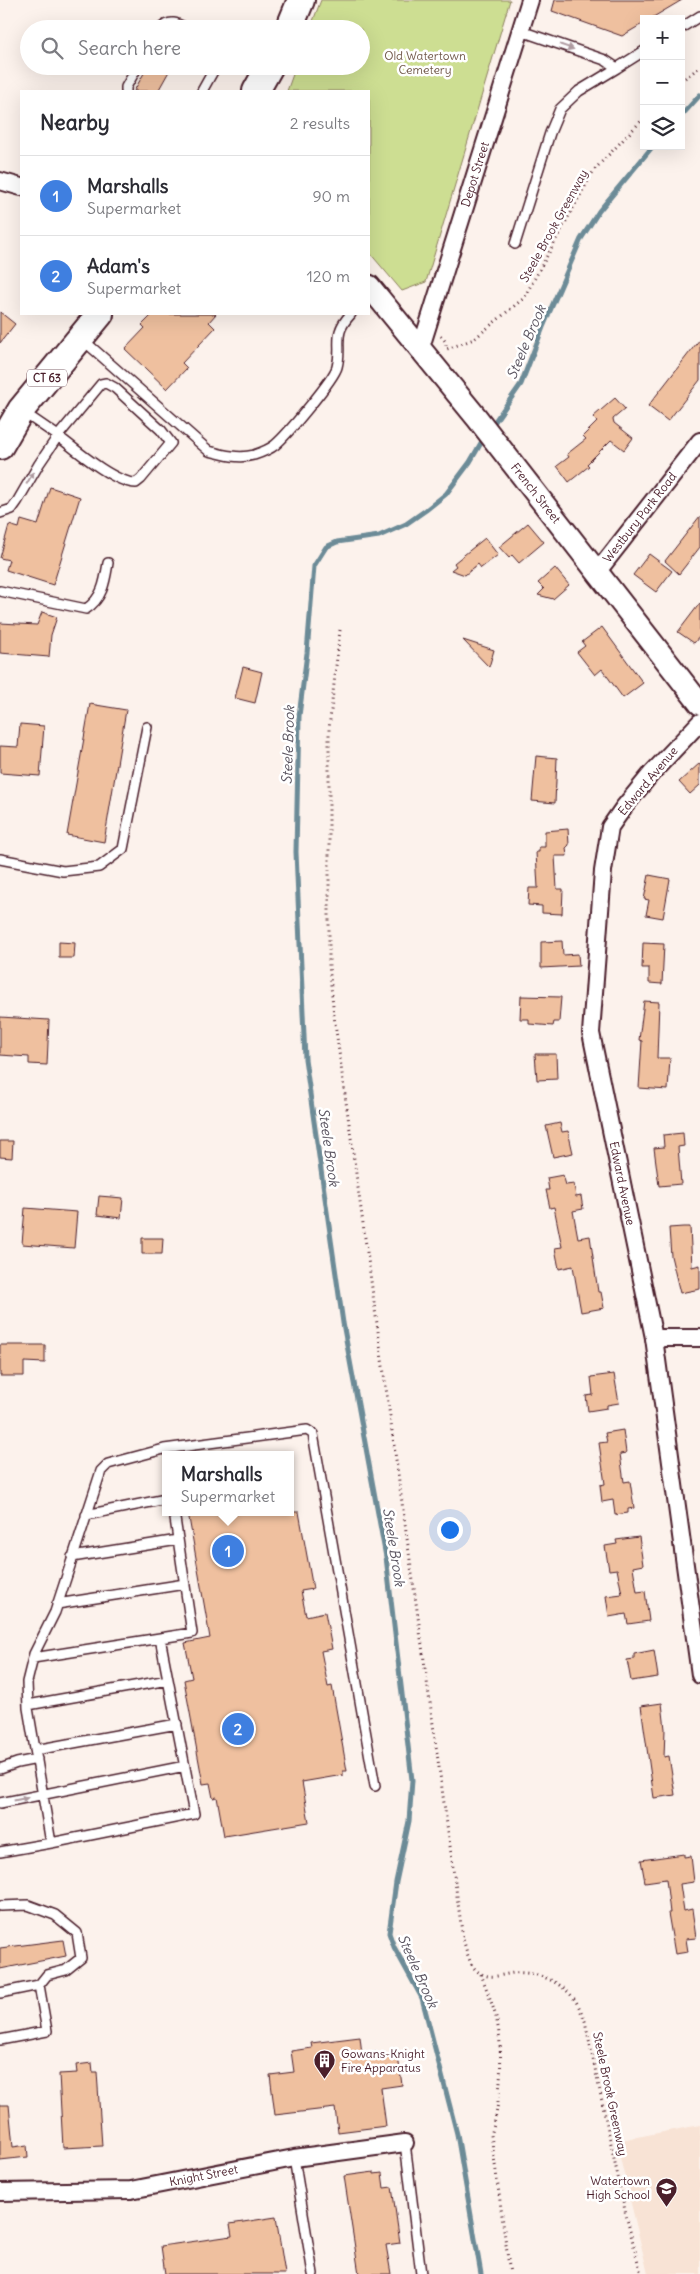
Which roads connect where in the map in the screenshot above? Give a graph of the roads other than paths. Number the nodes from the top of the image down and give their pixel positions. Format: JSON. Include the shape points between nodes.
{"nodes":[{"id":1,"x":301,"y":0,"type":"edge"},
{"id":2,"x":530,"y":0,"type":"edge"},
{"id":3,"x":700,"y":16,"type":"edge"},
{"id":4,"x":293,"y":20,"type":"edge"},
{"id":5,"x":685,"y":25,"type":"edge"},
{"id":6,"x":521,"y":31,"type":"junction"},
{"id":7,"x":640,"y":54,"type":"edge"},
{"id":8,"x":617,"y":68,"type":"junction"},
{"id":9,"x":133,"y":75,"type":"edge"},
{"id":10,"x":211,"y":75,"type":"edge"},
{"id":11,"x":265,"y":75,"type":"edge"},
{"id":12,"x":126,"y":90,"type":"edge"},
{"id":13,"x":203,"y":90,"type":"edge"},
{"id":14,"x":257,"y":90,"type":"edge"},
{"id":15,"x":0,"y":181,"type":"edge"},
{"id":16,"x":20,"y":187,"type":"edge"},
{"id":17,"x":515,"y":244,"type":"dead end"},
{"id":18,"x":370,"y":290,"type":"edge"},
{"id":19,"x":99,"y":315,"type":"edge"},
{"id":20,"x":350,"y":315,"type":"edge"},
{"id":21,"x":80,"y":337,"type":"junction"},
{"id":22,"x":421,"y":347,"type":"junction"},
{"id":23,"x":21,"y":410,"type":"junction"},
{"id":24,"x":58,"y":436,"type":"junction"},
{"id":25,"x":700,"y":441,"type":"edge"},
{"id":26,"x":0,"y":446,"type":"edge"},
{"id":27,"x":0,"y":513,"type":"edge"},
{"id":28,"x":108,"y":563,"type":"dead end"},
{"id":29,"x":598,"y":572,"type":"junction"},
{"id":30,"x":0,"y":592,"type":"edge"},
{"id":31,"x":700,"y":704,"type":"edge"},
{"id":32,"x":700,"y":722,"type":"edge"},
{"id":33,"x":148,"y":728,"type":"dead end"},
{"id":34,"x":0,"y":859,"type":"edge"},
{"id":35,"x":654,"y":1338,"type":"junction"},
{"id":36,"x":700,"y":1338,"type":"edge"},
{"id":37,"x":177,"y":1451,"type":"edge"},
{"id":38,"x":162,"y":1454,"type":"edge"},
{"id":39,"x":162,"y":1500,"type":"edge"},
{"id":40,"x":86,"y":1515,"type":"junction"},
{"id":41,"x":175,"y":1516,"type":"edge"},
{"id":42,"x":178,"y":1540,"type":"junction"},
{"id":43,"x":72,"y":1557,"type":"junction"},
{"id":44,"x":185,"y":1584,"type":"junction"},
{"id":45,"x":58,"y":1604,"type":"junction"},
{"id":46,"x":160,"y":1638,"type":"junction"},
{"id":47,"x":33,"y":1658,"type":"junction"},
{"id":48,"x":700,"y":1675,"type":"edge"},
{"id":49,"x":168,"y":1680,"type":"junction"},
{"id":50,"x":28,"y":1705,"type":"junction"},
{"id":51,"x":177,"y":1724,"type":"junction"},
{"id":52,"x":35,"y":1750,"type":"junction"},
{"id":53,"x":37,"y":1760,"type":"junction"},
{"id":54,"x":185,"y":1766,"type":"junction"},
{"id":55,"x":0,"y":1769,"type":"edge"},
{"id":56,"x":375,"y":1786,"type":"dead end"},
{"id":57,"x":43,"y":1794,"type":"junction"},
{"id":58,"x":0,"y":1803,"type":"edge"},
{"id":59,"x":51,"y":1843,"type":"junction"},
{"id":60,"x":0,"y":1852,"type":"edge"},
{"id":61,"x":0,"y":1906,"type":"edge"},
{"id":62,"x":39,"y":1984,"type":"junction"},
{"id":63,"x":0,"y":1993,"type":"edge"},
{"id":64,"x":0,"y":2040,"type":"edge"},
{"id":65,"x":405,"y":2143,"type":"joint"},
{"id":66,"x":294,"y":2158,"type":"junction"},
{"id":67,"x":0,"y":2192,"type":"edge"},
{"id":68,"x":313,"y":2274,"type":"edge"},
{"id":69,"x":421,"y":2274,"type":"edge"}],
"edges":[{"from":1,"to":4,"type":"main road"},
{"from":2,"to":6,"type":"street","name":"Depot Street"},
{"from":3,"to":5,"type":"lane"},
{"from":6,"to":8,"type":"lane","one_way":true,"via":[[606,60]]},
{"from":6,"to":22,"type":"street","name":"Depot Street"},
{"from":7,"to":8,"type":"lane"},
{"from":8,"to":17,"type":"lane","via":[[580,91],[560,109]]},
{"from":9,"to":12,"type":"lane"},
{"from":10,"to":13,"type":"lane"},
{"from":11,"to":14,"type":"main road"},
{"from":15,"to":16,"type":"street"},
{"from":18,"to":22,"type":"street","name":"French Street"},
{"from":19,"to":21,"type":"main road","number":"CT 63"},
{"from":20,"to":21,"type":"lane","via":[[342,324],[338,336],[337,367],[331,380],[274,445],[254,455],[232,457],[209,451]]},
{"from":21,"to":23,"type":"main road","number":"CT 63"},
{"from":22,"to":29,"type":"street","name":"French Street"},
{"from":23,"to":24,"type":"lane"},
{"from":23,"to":26,"type":"main road","number":"CT 63"},
{"from":24,"to":24,"type":"lane","via":[[101,384],[106,383],[161,430],[171,443],[142,479],[131,483],[106,471]]},
{"from":27,"to":24,"type":"lane","one_way":true,"via":[[12,509]]},
{"from":25,"to":29,"type":"street","name":"Westbury Park Road"},
{"from":28,"to":30,"type":"lane","via":[[104,588],[95,603],[86,609]]},
{"from":29,"to":31,"type":"street","name":"French Street"},
{"from":32,"to":35,"type":"street","name":"Edward Avenue","via":[[651,774],[610,827],[603,871],[591,1033]]},
{"from":33,"to":34,"type":"lane","via":[[123,849],[99,867],[64,871]]},
{"from":35,"to":36,"type":"street"},
{"from":35,"to":48,"type":"street","name":"Edward Avenue"},
{"from":37,"to":56,"type":"lane","via":[[307,1430],[313,1434]]},
{"from":38,"to":40,"type":"lane","via":[[108,1464],[101,1471]]},
{"from":39,"to":40,"type":"lane"},
{"from":40,"to":43,"type":"lane"},
{"from":41,"to":42,"type":"lane"},
{"from":42,"to":43,"type":"lane"},
{"from":42,"to":44,"type":"lane"},
{"from":43,"to":45,"type":"lane"},
{"from":44,"to":45,"type":"lane"},
{"from":44,"to":46,"type":"lane","via":[[192,1633]]},
{"from":45,"to":47,"type":"lane"},
{"from":46,"to":47,"type":"lane"},
{"from":46,"to":49,"type":"lane"},
{"from":47,"to":50,"type":"lane","via":[[27,1682]]},
{"from":49,"to":50,"type":"lane"},
{"from":49,"to":51,"type":"lane"},
{"from":50,"to":52,"type":"lane"},
{"from":51,"to":52,"type":"lane"},
{"from":51,"to":54,"type":"lane"},
{"from":52,"to":53,"type":"lane"},
{"from":53,"to":55,"type":"lane"},
{"from":53,"to":57,"type":"lane"},
{"from":54,"to":57,"type":"lane"},
{"from":54,"to":59,"type":"lane","via":[[194,1814]]},
{"from":58,"to":57,"type":"lane","one_way":true},
{"from":57,"to":59,"type":"lane"},
{"from":59,"to":60,"type":"lane"},
{"from":61,"to":62,"type":"lane","via":[[28,1905],[54,1915],[77,1932],[81,1958],[66,1970],[47,1976]]},
{"from":62,"to":63,"type":"lane"},
{"from":62,"to":64,"type":"lane","via":[[47,2030]]},
{"from":65,"to":66,"type":"street","name":"Knight Street"},
{"from":65,"to":69,"type":"lane"},
{"from":66,"to":67,"type":"street","name":"Knight Street","via":[[131,2190]]},
{"from":66,"to":68,"type":"lane"}]}
